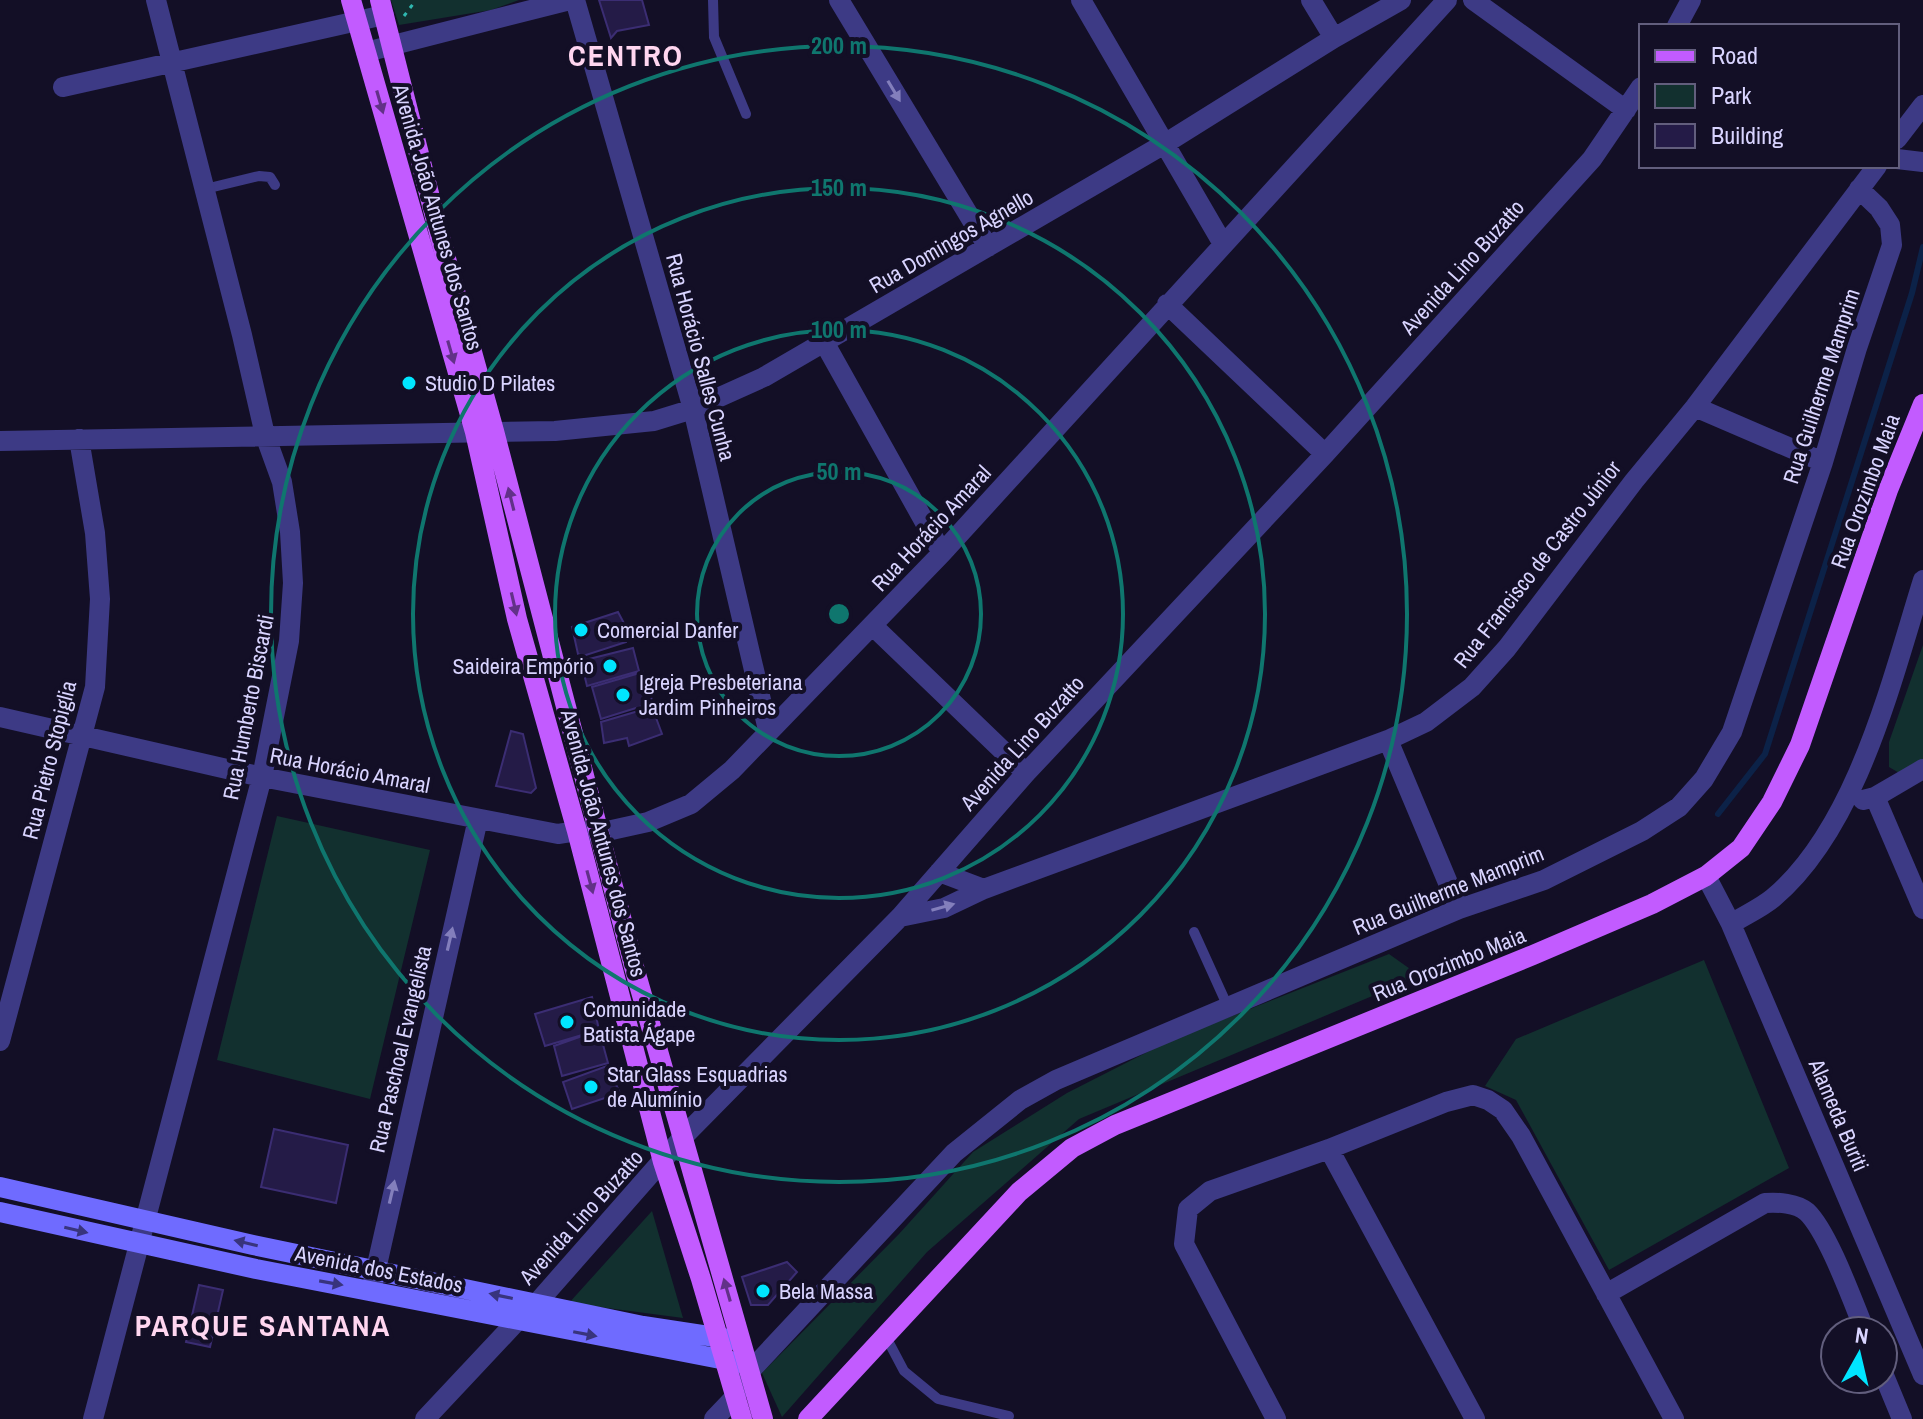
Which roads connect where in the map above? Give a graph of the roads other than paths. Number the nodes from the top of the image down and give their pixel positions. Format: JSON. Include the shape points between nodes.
{"nodes":[{"id":1,"x":156,"y":0,"type":"edge"},
{"id":2,"x":573,"y":0,"type":"edge"},
{"id":3,"x":713,"y":0,"type":"edge"},
{"id":4,"x":839,"y":0,"type":"edge"},
{"id":5,"x":1081,"y":0,"type":"edge"},
{"id":6,"x":1311,"y":0,"type":"edge"},
{"id":7,"x":1401,"y":0,"type":"edge"},
{"id":8,"x":1447,"y":0,"type":"edge"},
{"id":9,"x":1473,"y":0,"type":"edge"},
{"id":10,"x":1691,"y":0,"type":"edge"},
{"id":11,"x":382,"y":8,"type":"edge"},
{"id":12,"x":354,"y":10,"type":"edge"},
{"id":13,"x":1678,"y":24,"type":"edge"},
{"id":14,"x":1334,"y":38,"type":"junction"},
{"id":15,"x":392,"y":45,"type":"junction"},
{"id":16,"x":366,"y":52,"type":"junction"},
{"id":17,"x":172,"y":63,"type":"junction"},
{"id":18,"x":63,"y":87,"type":"dead end"},
{"id":19,"x":1639,"y":90,"type":"edge"},
{"id":20,"x":1923,"y":105,"type":"edge"},
{"id":21,"x":1626,"y":110,"type":"junction"},
{"id":22,"x":746,"y":114,"type":"dead end"},
{"id":23,"x":1899,"y":136,"type":"edge"},
{"id":24,"x":1166,"y":143,"type":"junction"},
{"id":25,"x":1899,"y":159,"type":"edge"},
{"id":26,"x":1923,"y":162,"type":"edge"},
{"id":27,"x":1875,"y":168,"type":"edge"},
{"id":28,"x":275,"y":185,"type":"dead end"},
{"id":29,"x":205,"y":189,"type":"junction"},
{"id":30,"x":1859,"y":189,"type":"junction"},
{"id":31,"x":1223,"y":244,"type":"junction"},
{"id":32,"x":988,"y":247,"type":"junction"},
{"id":33,"x":1167,"y":304,"type":"junction"},
{"id":34,"x":824,"y":342,"type":"junction"},
{"id":35,"x":1923,"y":404,"type":"edge"},
{"id":36,"x":1695,"y":407,"type":"junction"},
{"id":37,"x":693,"y":409,"type":"junction"},
{"id":38,"x":484,"y":432,"type":"junction"},
{"id":39,"x":265,"y":435,"type":"junction"},
{"id":40,"x":79,"y":439,"type":"junction"},
{"id":41,"x":0,"y":441,"type":"edge"},
{"id":42,"x":1325,"y":454,"type":"junction"},
{"id":43,"x":1823,"y":462,"type":"junction"},
{"id":44,"x":942,"y":553,"type":"junction"},
{"id":45,"x":1921,"y":590,"type":"edge"},
{"id":46,"x":873,"y":626,"type":"junction"},
{"id":47,"x":0,"y":717,"type":"edge"},
{"id":48,"x":768,"y":730,"type":"junction"},
{"id":49,"x":82,"y":735,"type":"junction"},
{"id":50,"x":1388,"y":740,"type":"junction"},
{"id":51,"x":1923,"y":769,"type":"edge"},
{"id":52,"x":1026,"y":773,"type":"junction"},
{"id":53,"x":262,"y":777,"type":"junction"},
{"id":54,"x":1875,"y":797,"type":"junction"},
{"id":55,"x":1843,"y":804,"type":"junction"},
{"id":56,"x":478,"y":819,"type":"junction"},
{"id":57,"x":577,"y":831,"type":"junction"},
{"id":58,"x":598,"y":833,"type":"junction"},
{"id":59,"x":939,"y":872,"type":"junction"},
{"id":60,"x":1706,"y":876,"type":"junction"},
{"id":61,"x":984,"y":889,"type":"junction"},
{"id":62,"x":1459,"y":909,"type":"junction"},
{"id":63,"x":1923,"y":909,"type":"edge"},
{"id":64,"x":900,"y":917,"type":"junction"},
{"id":65,"x":1731,"y":924,"type":"junction"},
{"id":66,"x":1194,"y":932,"type":"dead end"},
{"id":67,"x":1228,"y":1007,"type":"junction"},
{"id":68,"x":0,"y":1041,"type":"edge"},
{"id":69,"x":683,"y":1137,"type":"junction"},
{"id":70,"x":1329,"y":1149,"type":"junction"},
{"id":71,"x":663,"y":1162,"type":"junction"},
{"id":72,"x":0,"y":1187,"type":"edge"},
{"id":73,"x":0,"y":1212,"type":"edge"},
{"id":74,"x":146,"y":1219,"type":"junction"},
{"id":75,"x":140,"y":1245,"type":"junction"},
{"id":76,"x":375,"y":1268,"type":"junction"},
{"id":77,"x":371,"y":1290,"type":"junction"},
{"id":78,"x":1606,"y":1294,"type":"junction"},
{"id":79,"x":537,"y":1303,"type":"junction"},
{"id":80,"x":1858,"y":1315,"type":"edge"},
{"id":81,"x":517,"y":1321,"type":"junction"},
{"id":82,"x":885,"y":1335,"type":"junction"},
{"id":83,"x":717,"y":1338,"type":"junction"},
{"id":84,"x":743,"y":1342,"type":"junction"},
{"id":85,"x":723,"y":1360,"type":"junction"},
{"id":86,"x":750,"y":1368,"type":"junction"},
{"id":87,"x":1923,"y":1375,"type":"edge"},
{"id":88,"x":1892,"y":1395,"type":"edge"},
{"id":89,"x":734,"y":1398,"type":"junction"},
{"id":90,"x":1009,"y":1416,"type":"dead end"},
{"id":91,"x":93,"y":1419,"type":"edge"},
{"id":92,"x":425,"y":1419,"type":"edge"},
{"id":93,"x":714,"y":1419,"type":"edge"},
{"id":94,"x":742,"y":1419,"type":"edge"},
{"id":95,"x":763,"y":1419,"type":"edge"},
{"id":96,"x":808,"y":1419,"type":"edge"},
{"id":97,"x":1276,"y":1419,"type":"edge"},
{"id":98,"x":1475,"y":1419,"type":"edge"},
{"id":99,"x":1674,"y":1419,"type":"edge"},
{"id":100,"x":1902,"y":1419,"type":"edge"}],
"edges":[{"from":1,"to":17,"type":"street","name":"Rua Humberto Biscardi"},
{"from":2,"to":15,"type":"street"},
{"from":2,"to":37,"type":"street","name":"Rua Horácio Salles Cunha"},
{"from":3,"to":22,"type":"lane","via":[[714,37]]},
{"from":4,"to":32,"type":"street","one_way":true},
{"from":5,"to":24,"type":"street"},
{"from":6,"to":14,"type":"street"},
{"from":7,"to":14,"type":"street","name":"Rua Domingos Agnello"},
{"from":8,"to":31,"type":"street","name":"Rua Horácio Amaral"},
{"from":9,"to":21,"type":"street"},
{"from":10,"to":13,"type":"street"},
{"from":11,"to":12,"type":"street"},
{"from":11,"to":15,"type":"main road","name":"Avenida João Antunes dos Santos"},
{"from":12,"to":16,"type":"main road","name":"Avenida João Antunes dos Santos"},
{"from":12,"to":17,"type":"street"},
{"from":14,"to":24,"type":"street","name":"Rua Domingos Agnello"},
{"from":15,"to":16,"type":"street"},
{"from":15,"to":38,"type":"main road","name":"Avenida João Antunes dos Santos"},
{"from":16,"to":38,"type":"main road","name":"Avenida João Antunes dos Santos","one_way":true},
{"from":17,"to":18,"type":"street"},
{"from":17,"to":29,"type":"street","name":"Rua Humberto Biscardi"},
{"from":19,"to":21,"type":"street","name":"Avenida Lino Buzatto"},
{"from":20,"to":23,"type":"street"},
{"from":21,"to":42,"type":"street","name":"Avenida Lino Buzatto","via":[[1592,159]]},
{"from":24,"to":31,"type":"street"},
{"from":24,"to":32,"type":"street","name":"Rua Domingos Agnello"},
{"from":25,"to":26,"type":"street"},
{"from":27,"to":30,"type":"street","name":"Rua Francisco de Castro Júnior"},
{"from":28,"to":29,"type":"lane","via":[[270,177],[259,176]]},
{"from":29,"to":39,"type":"street","name":"Rua Humberto Biscardi"},
{"from":30,"to":36,"type":"street","name":"Rua Francisco de Castro Júnior"},
{"from":30,"to":43,"type":"street","name":"Rua Guilherme Mamprim","via":[[1890,225],[1892,245]]},
{"from":31,"to":33,"type":"street","name":"Rua Horácio Amaral"},
{"from":32,"to":34,"type":"street","name":"Rua Domingos Agnello"},
{"from":33,"to":42,"type":"street"},
{"from":33,"to":44,"type":"street","name":"Rua Horácio Amaral"},
{"from":34,"to":37,"type":"street","name":"Rua Domingos Agnello"},
{"from":34,"to":44,"type":"street"},
{"from":35,"to":60,"type":"main road","name":"Rua Orozimbo Maia","via":[[1800,745],[1754,831]]},
{"from":36,"to":43,"type":"street"},
{"from":36,"to":50,"type":"street","name":"Rua Francisco de Castro Júnior","via":[[1481,677],[1426,722]]},
{"from":37,"to":38,"type":"street","name":"Rua Domingos Agnello","via":[[629,424]]},
{"from":37,"to":48,"type":"street","name":"Rua Horácio Salles Cunha"},
{"from":38,"to":39,"type":"street","name":"Rua Domingos Agnello"},
{"from":38,"to":57,"type":"main road","name":"Avenida João Antunes dos Santos","one_way":true,"via":[[517,619]]},
{"from":58,"to":38,"type":"main road","name":"Avenida João Antunes dos Santos","one_way":true},
{"from":39,"to":40,"type":"street","name":"Rua Domingos Agnello"},
{"from":39,"to":53,"type":"street","name":"Rua Humberto Biscardi","via":[[282,482],[293,583],[289,641]]},
{"from":40,"to":41,"type":"street","name":"Rua Domingos Agnello"},
{"from":40,"to":49,"type":"street","name":"Rua Pietro Stopiglia","via":[[100,599],[95,687]]},
{"from":42,"to":52,"type":"street","name":"Avenida Lino Buzatto"},
{"from":43,"to":62,"type":"street","name":"Rua Guilherme Mamprim","via":[[1732,732],[1704,779],[1679,807],[1613,846],[1544,880]]},
{"from":44,"to":46,"type":"street","name":"Rua Horácio Amaral"},
{"from":45,"to":55,"type":"street","via":[[1875,729]]},
{"from":46,"to":48,"type":"street","name":"Rua Horácio Amaral"},
{"from":46,"to":52,"type":"street"},
{"from":47,"to":49,"type":"street","name":"Rua Horácio Amaral"},
{"from":48,"to":58,"type":"street","name":"Rua Horácio Amaral","via":[[691,804],[648,822]]},
{"from":49,"to":53,"type":"street","name":"Rua Horácio Amaral"},
{"from":49,"to":68,"type":"street","name":"Rua Pietro Stopiglia"},
{"from":50,"to":61,"type":"street","name":"Rua Francisco de Castro Júnior"},
{"from":50,"to":62,"type":"street"},
{"from":51,"to":54,"type":"street"},
{"from":52,"to":59,"type":"street","name":"Avenida Lino Buzatto"},
{"from":53,"to":56,"type":"street","name":"Rua Horácio Amaral"},
{"from":53,"to":74,"type":"street","name":"Rua Humberto Biscardi"},
{"from":54,"to":55,"type":"street"},
{"from":54,"to":63,"type":"street"},
{"from":55,"to":65,"type":"street","via":[[1797,874],[1772,899]]},
{"from":56,"to":57,"type":"street","name":"Rua Horácio Amaral","via":[[558,834]]},
{"from":76,"to":56,"type":"street","name":"Rua Paschoal Evangelista","one_way":true},
{"from":57,"to":58,"type":"street","name":"Rua Horácio Amaral"},
{"from":57,"to":71,"type":"main road","name":"Avenida João Antunes dos Santos","one_way":true},
{"from":58,"to":69,"type":"main road","name":"Avenida João Antunes dos Santos"},
{"from":59,"to":61,"type":"street"},
{"from":59,"to":64,"type":"street","name":"Avenida Lino Buzatto"},
{"from":60,"to":65,"type":"street","name":"Alameda Buriti"},
{"from":60,"to":82,"type":"main road","name":"Rua Orozimbo Maia","via":[[1613,921],[1115,1125],[1072,1148],[1019,1192]]},
{"from":64,"to":61,"type":"street","name":"Rua Francisco de Castro Júnior","one_way":true,"via":[[944,908]]},
{"from":62,"to":67,"type":"street","name":"Rua Guilherme Mamprim"},
{"from":64,"to":69,"type":"street","name":"Avenida Lino Buzatto"},
{"from":65,"to":87,"type":"street","name":"Alameda Buriti"},
{"from":66,"to":67,"type":"lane"},
{"from":67,"to":86,"type":"street","name":"Rua Guilherme Mamprim","via":[[1020,1100],[954,1153]]},
{"from":69,"to":71,"type":"street","name":"Avenida Lino Buzatto"},
{"from":84,"to":69,"type":"main road","name":"Avenida João Antunes dos Santos","one_way":true},
{"from":70,"to":78,"type":"street","via":[[1473,1095],[1503,1110]]},
{"from":70,"to":97,"type":"street","via":[[1210,1191],[1188,1209],[1184,1244]]},
{"from":70,"to":98,"type":"street"},
{"from":71,"to":79,"type":"street","name":"Avenida Lino Buzatto"},
{"from":71,"to":83,"type":"main road","name":"Avenida João Antunes dos Santos"},
{"from":72,"to":74,"type":"main road","name":"Avenida dos Estados"},
{"from":73,"to":75,"type":"main road","name":"Avenida dos Estados","one_way":true},
{"from":74,"to":75,"type":"street","name":"Rua Humberto Biscardi"},
{"from":76,"to":74,"type":"main road","name":"Avenida dos Estados","one_way":true},
{"from":75,"to":77,"type":"main road","name":"Avenida dos Estados","one_way":true},
{"from":75,"to":91,"type":"street","name":"Rua Humberto Biscardi"},
{"from":76,"to":77,"type":"street","name":"Rua Paschoal Evangelista"},
{"from":79,"to":76,"type":"main road","name":"Avenida dos Estados","one_way":true},
{"from":77,"to":81,"type":"main road","name":"Avenida dos Estados"},
{"from":78,"to":80,"type":"street","via":[[1765,1203],[1786,1204],[1806,1210]]},
{"from":78,"to":99,"type":"street"},
{"from":79,"to":81,"type":"street","name":"Avenida Lino Buzatto"},
{"from":79,"to":83,"type":"main road","name":"Avenida dos Estados"},
{"from":81,"to":85,"type":"main road","name":"Avenida dos Estados","one_way":true},
{"from":81,"to":92,"type":"street","name":"Avenida Lino Buzatto"},
{"from":82,"to":90,"type":"lane","via":[[904,1371],[938,1399]]},
{"from":82,"to":96,"type":"main road","name":"Rua Orozimbo Maia"},
{"from":83,"to":84,"type":"main road","name":"Avenida dos Estados"},
{"from":83,"to":85,"type":"main road","name":"Avenida João Antunes dos Santos"},
{"from":84,"to":86,"type":"main road","name":"Avenida João Antunes dos Santos"},
{"from":85,"to":86,"type":"main road","name":"Avenida dos Estados"},
{"from":85,"to":89,"type":"main road","name":"Avenida João Antunes dos Santos"},
{"from":86,"to":89,"type":"street","name":"Rua Guilherme Mamprim"},
{"from":86,"to":95,"type":"main road","name":"Avenida João Antunes dos Santos"},
{"from":88,"to":100,"type":"street"},
{"from":89,"to":93,"type":"street","name":"Rua Guilherme Mamprim"},
{"from":89,"to":94,"type":"main road","name":"Avenida João Antunes dos Santos"}]}
